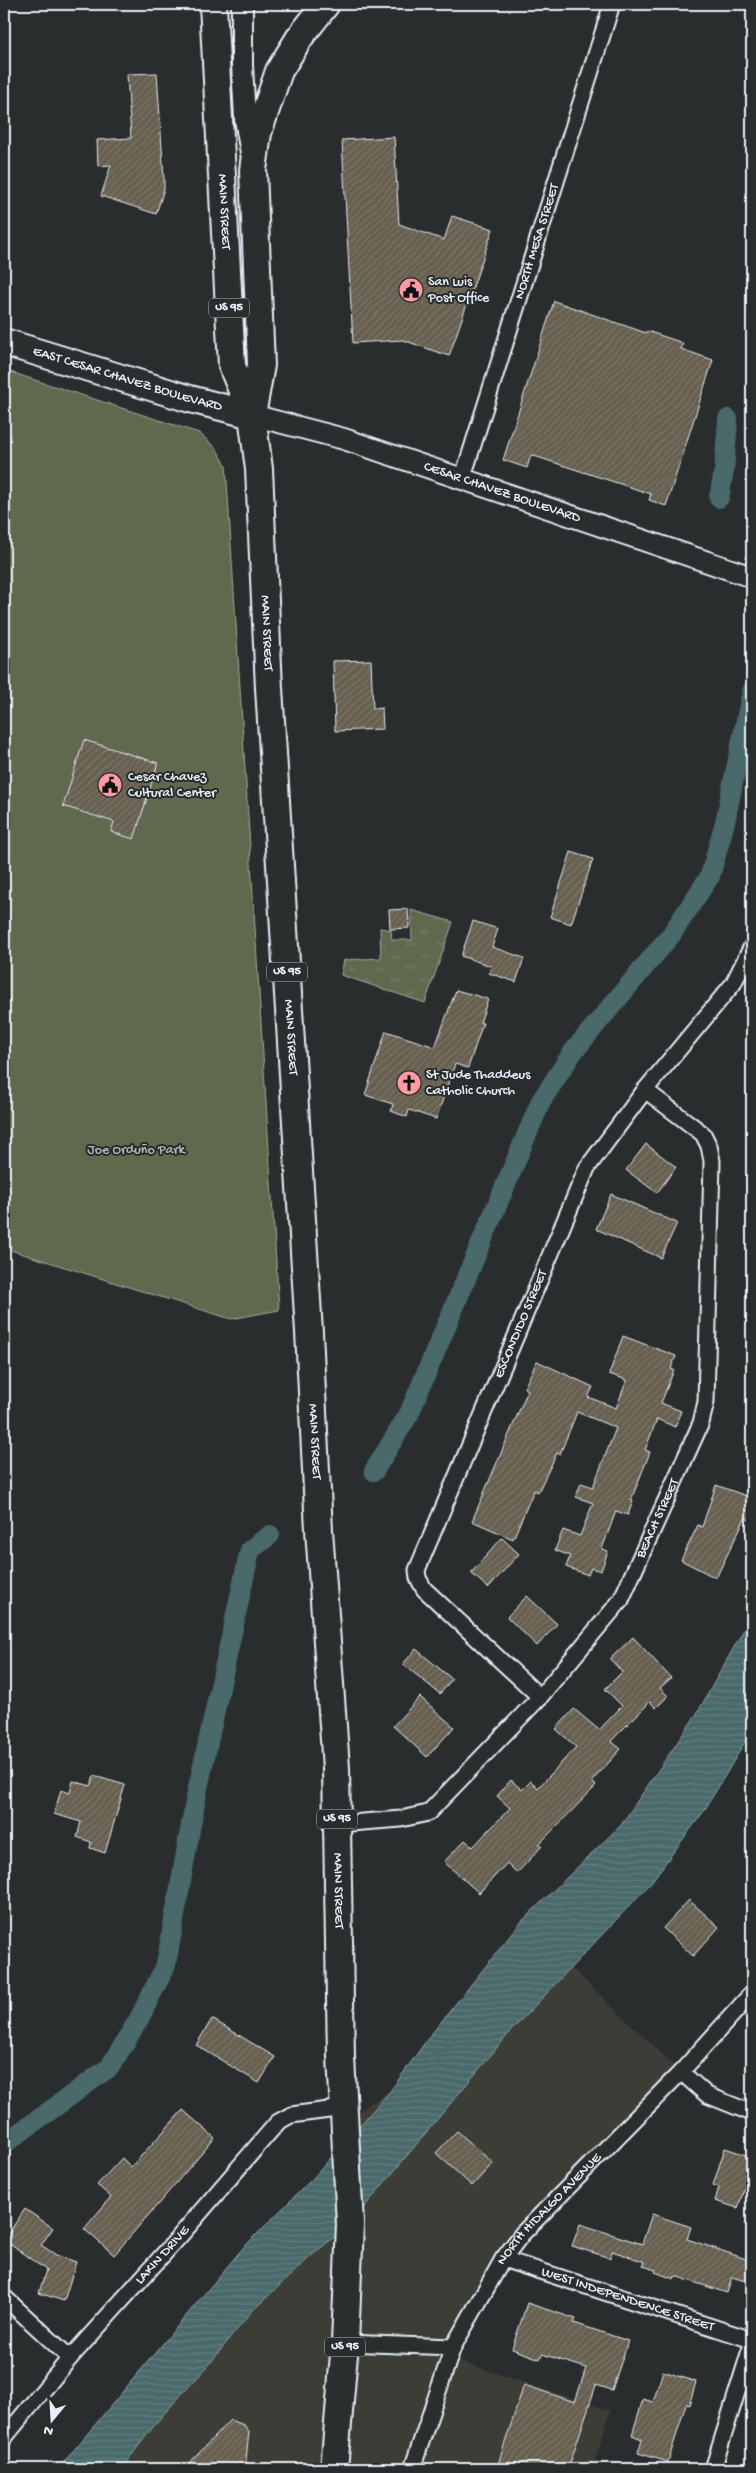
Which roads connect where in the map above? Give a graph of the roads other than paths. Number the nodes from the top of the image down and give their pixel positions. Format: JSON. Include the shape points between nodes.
{"nodes":[{"id":1,"x":213,"y":4,"type":"edge"},
{"id":2,"x":242,"y":4,"type":"edge"},
{"id":3,"x":326,"y":4,"type":"edge"},
{"id":4,"x":612,"y":4,"type":"edge"},
{"id":5,"x":253,"y":170,"type":"junction"},
{"id":6,"x":4,"y":342,"type":"edge"},
{"id":7,"x":252,"y":415,"type":"junction"},
{"id":8,"x":462,"y":480,"type":"junction"},
{"id":9,"x":752,"y":577,"type":"edge"},
{"id":10,"x":752,"y":946,"type":"edge"},
{"id":11,"x":646,"y":1090,"type":"junction"},
{"id":12,"x":540,"y":1697,"type":"junction"},
{"id":13,"x":338,"y":1824,"type":"junction"},
{"id":14,"x":752,"y":1993,"type":"edge"},
{"id":15,"x":681,"y":2072,"type":"junction"},
{"id":16,"x":344,"y":2108,"type":"junction"},
{"id":17,"x":752,"y":2113,"type":"edge"},
{"id":18,"x":503,"y":2259,"type":"junction"},
{"id":19,"x":4,"y":2296,"type":"edge"},
{"id":20,"x":752,"y":2340,"type":"edge"},
{"id":21,"x":345,"y":2344,"type":"junction"},
{"id":22,"x":752,"y":2344,"type":"edge"},
{"id":23,"x":453,"y":2347,"type":"junction"},
{"id":24,"x":70,"y":2358,"type":"junction"},
{"id":25,"x":4,"y":2438,"type":"edge"},
{"id":26,"x":334,"y":2469,"type":"edge"},
{"id":27,"x":412,"y":2469,"type":"edge"},
{"id":28,"x":713,"y":2469,"type":"edge"}],
"edges":[{"from":1,"to":7,"type":"highway","name":"MAIN STREET","number":"US 95","via":[[232,366]]},
{"from":2,"to":5,"type":"street","name":"MAIN STREET","number":"US 95","via":[[245,119]]},
{"from":3,"to":5,"type":"highway","number":"US 95","via":[[279,71],[258,132]]},
{"from":4,"to":8,"type":"street","name":"NORTH MESA STREET"},
{"from":5,"to":7,"type":"highway","name":"MAIN STREET","number":"US 95","via":[[261,365]]},
{"from":6,"to":7,"type":"highway","name":"EAST CESAR CHAVEZ BOULEVARD"},
{"from":7,"to":8,"type":"street","name":"CESAR CHAVEZ BOULEVARD","via":[[344,439]]},
{"from":7,"to":13,"type":"highway","name":"MAIN STREET","number":"US 95","via":[[259,469],[269,688]]},
{"from":8,"to":9,"type":"street","name":"CESAR CHAVEZ BOULEVARD"},
{"from":10,"to":11,"type":"street","name":"ESCONDIDO STREET","via":[[733,984]]},
{"from":11,"to":12,"type":"street","name":"BEACH STREET","via":[[703,1134],[712,1161],[706,1402],[701,1423],[621,1600]]},
{"from":11,"to":12,"type":"street","name":"ESCONDIDO STREET","via":[[583,1176],[417,1570],[424,1589]]},
{"from":12,"to":13,"type":"street","name":"BEACH STREET","via":[[428,1812],[401,1819]]},
{"from":13,"to":16,"type":"highway","name":"MAIN STREET","number":"US 95"},
{"from":14,"to":15,"type":"street","name":"NORTH HIDALGO AVENUE"},
{"from":15,"to":17,"type":"street","via":[[707,2095]]},
{"from":15,"to":18,"type":"street","name":"NORTH HIDALGO AVENUE","via":[[522,2234]]},
{"from":16,"to":21,"type":"highway","name":"MAIN STREET","number":"US 95","via":[[350,2224]]},
{"from":16,"to":24,"type":"street","name":"LAKIN DRIVE","via":[[291,2115],[278,2122],[180,2237]]},
{"from":18,"to":20,"type":"street","name":"WEST INDEPENDENCE STREET"},
{"from":18,"to":23,"type":"street","name":"NORTH HIDALGO AVENUE"},
{"from":19,"to":24,"type":"street"},
{"from":21,"to":23,"type":"street"},
{"from":21,"to":26,"type":"highway","name":"MAIN STREET","number":"US 95"},
{"from":22,"to":28,"type":"street"},
{"from":23,"to":27,"type":"street","name":"NORTH HIDALGO AVENUE"},
{"from":24,"to":25,"type":"street","name":"LAKIN DRIVE"}]}
